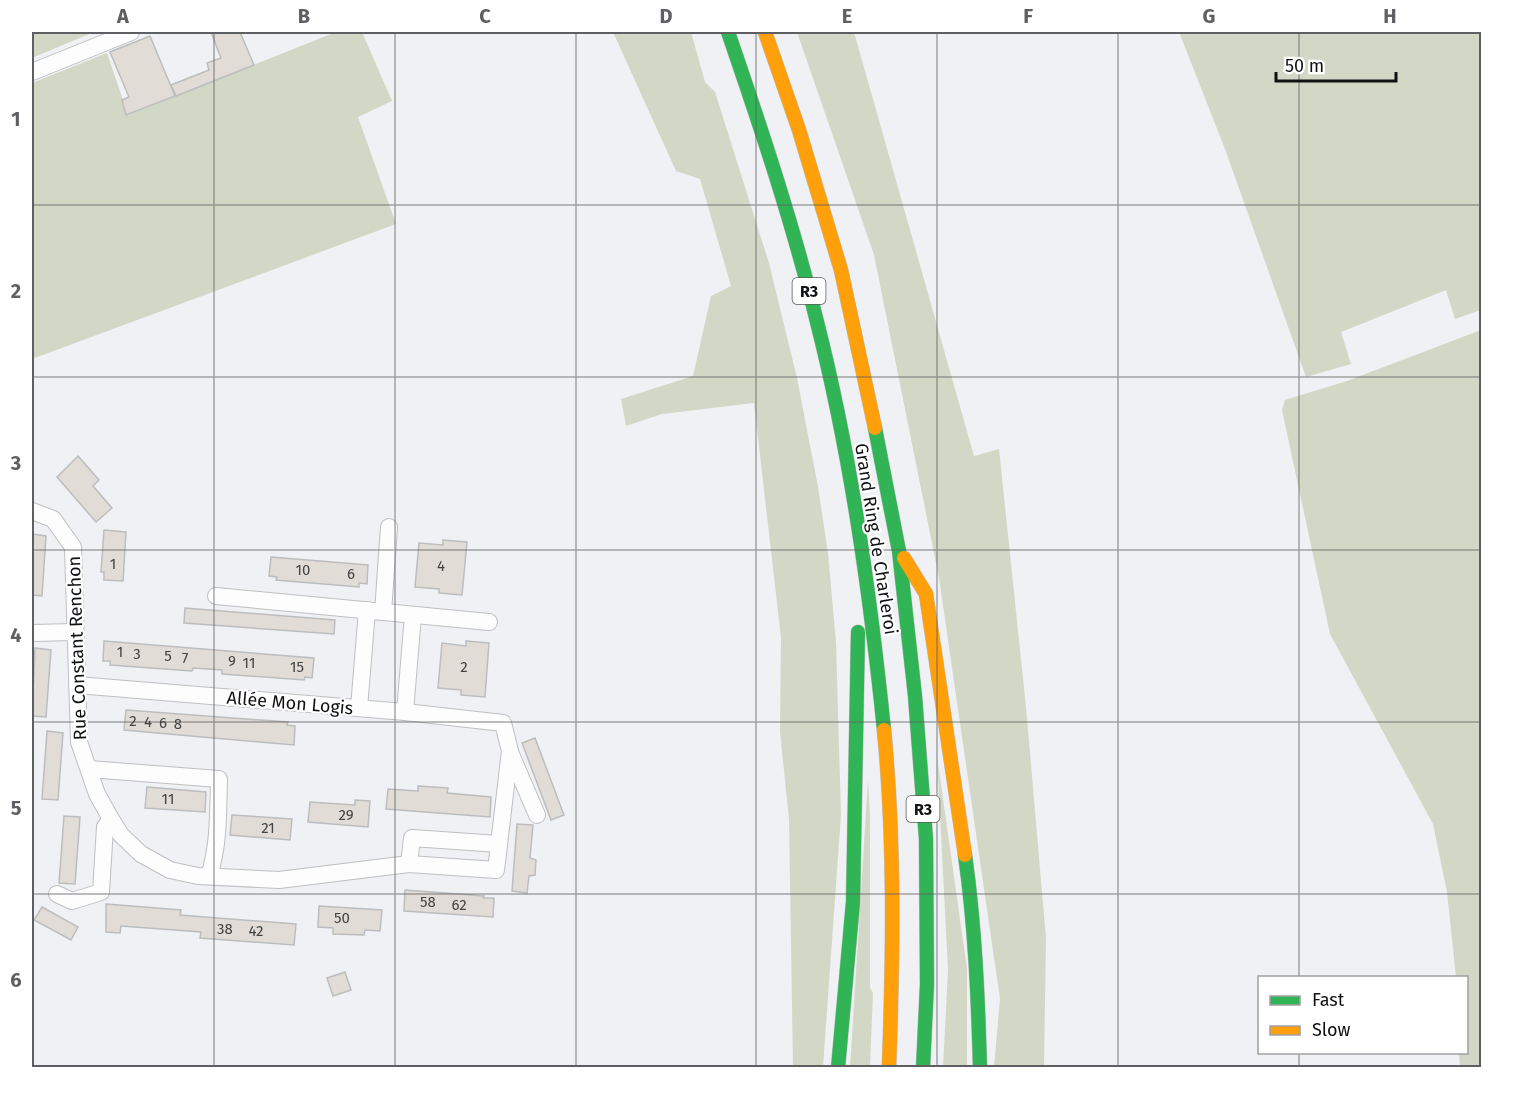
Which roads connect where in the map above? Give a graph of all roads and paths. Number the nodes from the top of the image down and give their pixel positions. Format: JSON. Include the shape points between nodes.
{"nodes":[{"id":1,"x":131,"y":32,"type":"edge"},
{"id":2,"x":728,"y":32,"type":"edge"},
{"id":3,"x":765,"y":32,"type":"edge"},
{"id":4,"x":32,"y":72,"type":"edge"},
{"id":5,"x":32,"y":511,"type":"edge"},
{"id":6,"x":389,"y":527,"type":"dead end"},
{"id":7,"x":899,"y":551,"type":"junction"},
{"id":8,"x":864,"y":557,"type":"junction"},
{"id":9,"x":216,"y":596,"type":"dead end"},
{"id":10,"x":375,"y":611,"type":"junction"},
{"id":11,"x":413,"y":615,"type":"junction"},
{"id":12,"x":489,"y":622,"type":"dead end"},
{"id":13,"x":75,"y":632,"type":"junction"},
{"id":14,"x":32,"y":633,"type":"edge"},
{"id":15,"x":78,"y":685,"type":"junction"},
{"id":16,"x":359,"y":708,"type":"junction"},
{"id":17,"x":405,"y":712,"type":"junction"},
{"id":18,"x":503,"y":723,"type":"joint"},
{"id":19,"x":510,"y":751,"type":"junction"},
{"id":20,"x":88,"y":769,"type":"junction"},
{"id":21,"x":537,"y":815,"type":"dead end"},
{"id":22,"x":111,"y":819,"type":"junction"},
{"id":23,"x":499,"y":844,"type":"junction"},
{"id":24,"x":409,"y":864,"type":"junction"},
{"id":25,"x":208,"y":876,"type":"junction"},
{"id":26,"x":57,"y":894,"type":"dead end"},
{"id":27,"x":838,"y":1068,"type":"edge"},
{"id":28,"x":889,"y":1068,"type":"edge"},
{"id":29,"x":923,"y":1068,"type":"edge"},
{"id":30,"x":980,"y":1068,"type":"edge"}],
"edges":[{"from":1,"to":4,"type":"street"},
{"from":2,"to":8,"type":"highway","name":"Grand Ring de Charleroi","number":"R3","via":[[806,280]]},
{"from":3,"to":7,"type":"highway","name":"Grand Ring de Charleroi","number":"R3","via":[[841,270]]},
{"from":5,"to":13,"type":"street","name":"Rue Constant Renchon","via":[[53,519],[73,547]]},
{"from":6,"to":10,"type":"street"},
{"from":7,"to":29,"type":"highway","name":"Grand Ring de Charleroi","number":"R3","via":[[926,839]]},
{"from":7,"to":30,"type":"highway","via":[[926,594],[971,898]]},
{"from":8,"to":27,"type":"highway","via":[[856,656],[853,902]]},
{"from":8,"to":28,"type":"highway","name":"Grand Ring de Charleroi","number":"R3","via":[[881,701],[891,838],[893,985]]},
{"from":9,"to":10,"type":"street"},
{"from":10,"to":11,"type":"street"},
{"from":10,"to":16,"type":"street"},
{"from":11,"to":12,"type":"street"},
{"from":11,"to":17,"type":"street"},
{"from":13,"to":14,"type":"street"},
{"from":13,"to":15,"type":"street","name":"Rue Constant Renchon"},
{"from":15,"to":16,"type":"street","name":"Allée Mon Logis"},
{"from":15,"to":20,"type":"street","name":"Rue Constant Renchon","via":[[79,742]]},
{"from":16,"to":17,"type":"street","name":"Allée Mon Logis"},
{"from":17,"to":18,"type":"street","name":"Allée Mon Logis"},
{"from":18,"to":19,"type":"street","name":"Rue Constant Renchon"},
{"from":19,"to":21,"type":"street"},
{"from":19,"to":23,"type":"street","name":"Rue Constant Renchon"},
{"from":20,"to":22,"type":"street","name":"Rue Constant Renchon"},
{"from":20,"to":25,"type":"street","via":[[219,779],[218,833]]},
{"from":22,"to":25,"type":"street","name":"Rue Constant Renchon","via":[[141,854],[170,870]]},
{"from":22,"to":26,"type":"street","via":[[105,827],[101,892],[72,901]]},
{"from":23,"to":24,"type":"street","via":[[412,838]]},
{"from":23,"to":24,"type":"street","name":"Rue Constant Renchon","via":[[496,870]]},
{"from":24,"to":25,"type":"street","name":"Rue Constant Renchon","via":[[279,880]]}]}
